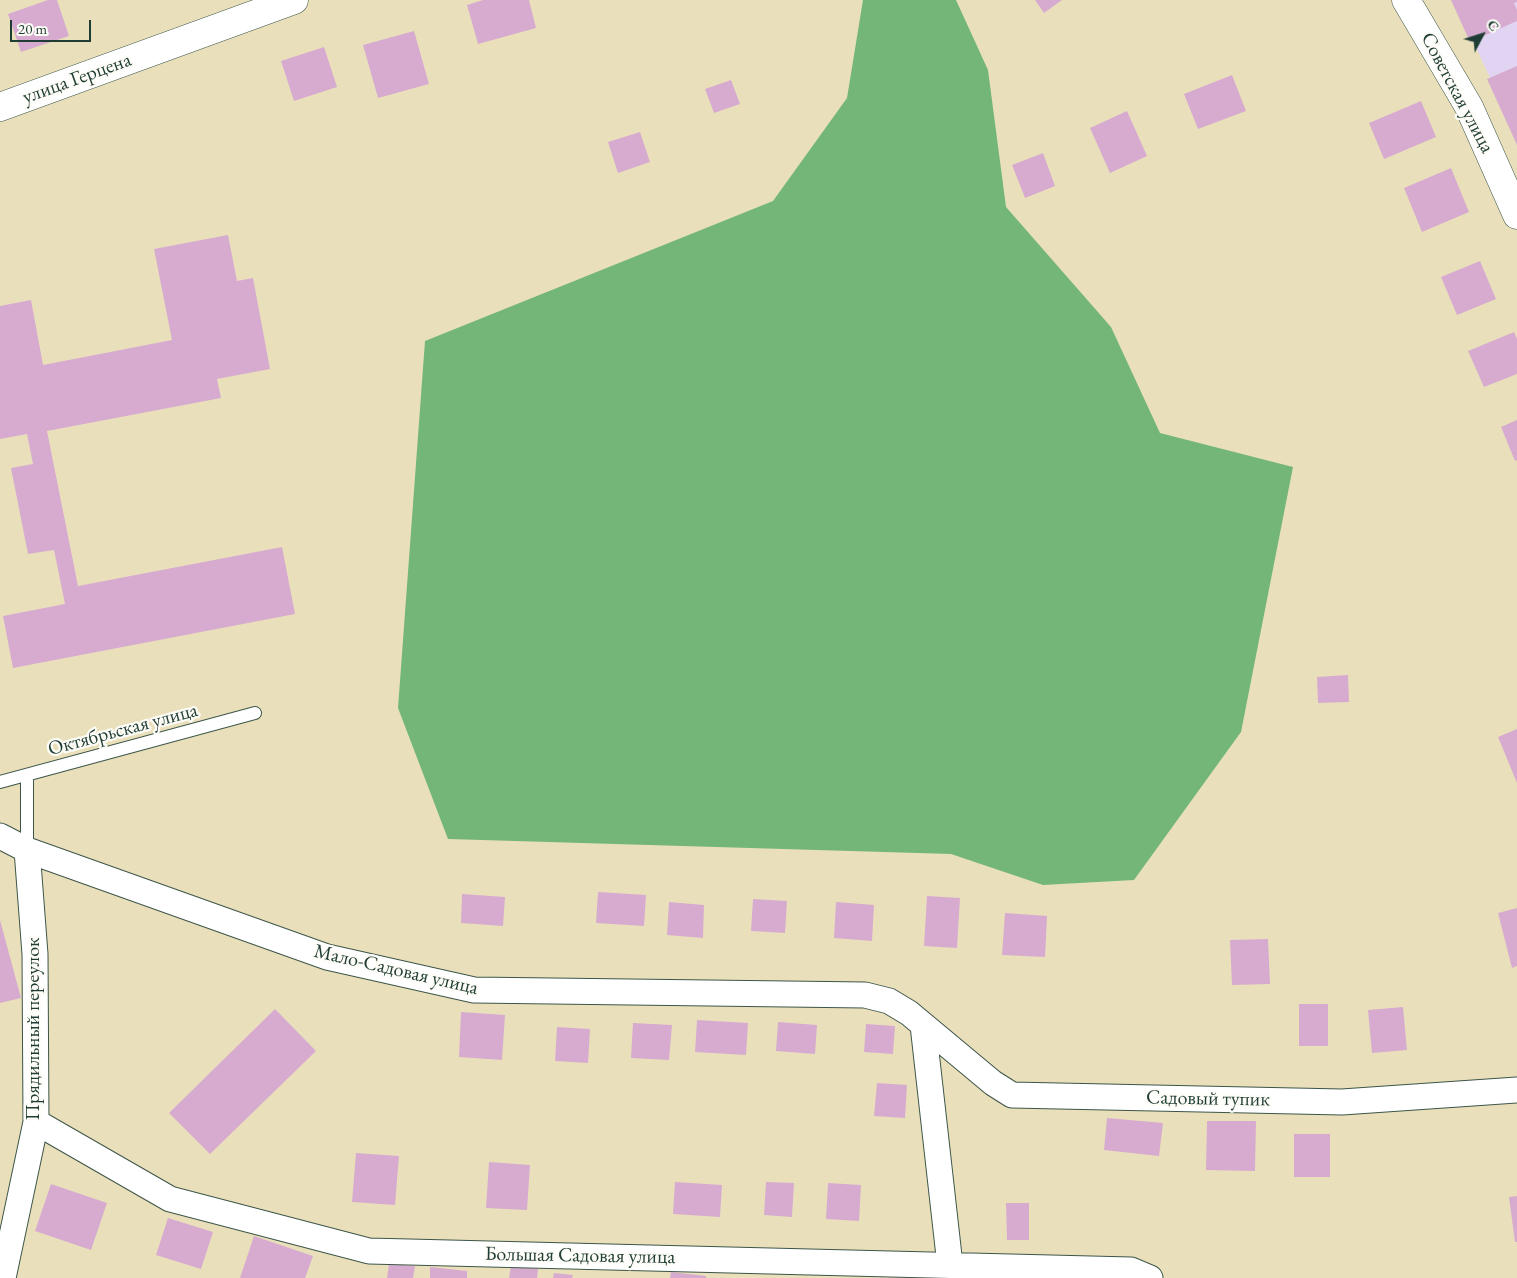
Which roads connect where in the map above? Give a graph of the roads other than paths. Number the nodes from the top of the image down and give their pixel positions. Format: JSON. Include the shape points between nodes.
{"nodes":[{"id":1,"x":294,"y":0,"type":"edge"},
{"id":2,"x":1406,"y":0,"type":"edge"},
{"id":3,"x":0,"y":107,"type":"edge"},
{"id":4,"x":1517,"y":215,"type":"edge"},
{"id":5,"x":255,"y":713,"type":"dead end"},
{"id":6,"x":27,"y":776,"type":"junction"},
{"id":7,"x":0,"y":782,"type":"edge"},
{"id":8,"x":0,"y":836,"type":"edge"},
{"id":9,"x":27,"y":850,"type":"junction"},
{"id":10,"x":923,"y":1025,"type":"junction"},
{"id":11,"x":1517,"y":1090,"type":"edge"},
{"id":12,"x":36,"y":1122,"type":"junction"},
{"id":13,"x":950,"y":1265,"type":"junction"},
{"id":14,"x":2,"y":1278,"type":"edge"},
{"id":15,"x":1150,"y":1278,"type":"edge"}],
"edges":[{"from":1,"to":3,"type":"street","name":"улица Герцена"},
{"from":2,"to":4,"type":"street","name":"Советская улица","via":[[1470,107]]},
{"from":5,"to":6,"type":"lane","name":"Октябрьская улица"},
{"from":6,"to":7,"type":"lane","name":"Октябрьская улица"},
{"from":6,"to":9,"type":"lane","name":"Прядильный переулок"},
{"from":8,"to":9,"type":"street","name":"Мало-Садовая улица"},
{"from":9,"to":10,"type":"street","name":"Мало-Садовая улица","via":[[327,957],[474,990],[865,995],[890,1001]]},
{"from":9,"to":12,"type":"street","name":"Прядильный переулок","via":[[35,954]]},
{"from":10,"to":11,"type":"street","name":"Садовый тупик","via":[[1012,1095],[1342,1102]]},
{"from":10,"to":13,"type":"street"},
{"from":12,"to":13,"type":"street","name":"Большая Садовая улица","via":[[170,1199],[369,1251]]},
{"from":12,"to":14,"type":"street","name":"Прядильный переулок"},
{"from":13,"to":15,"type":"street","name":"Большая Садовая улица","via":[[1131,1270]]}]}
